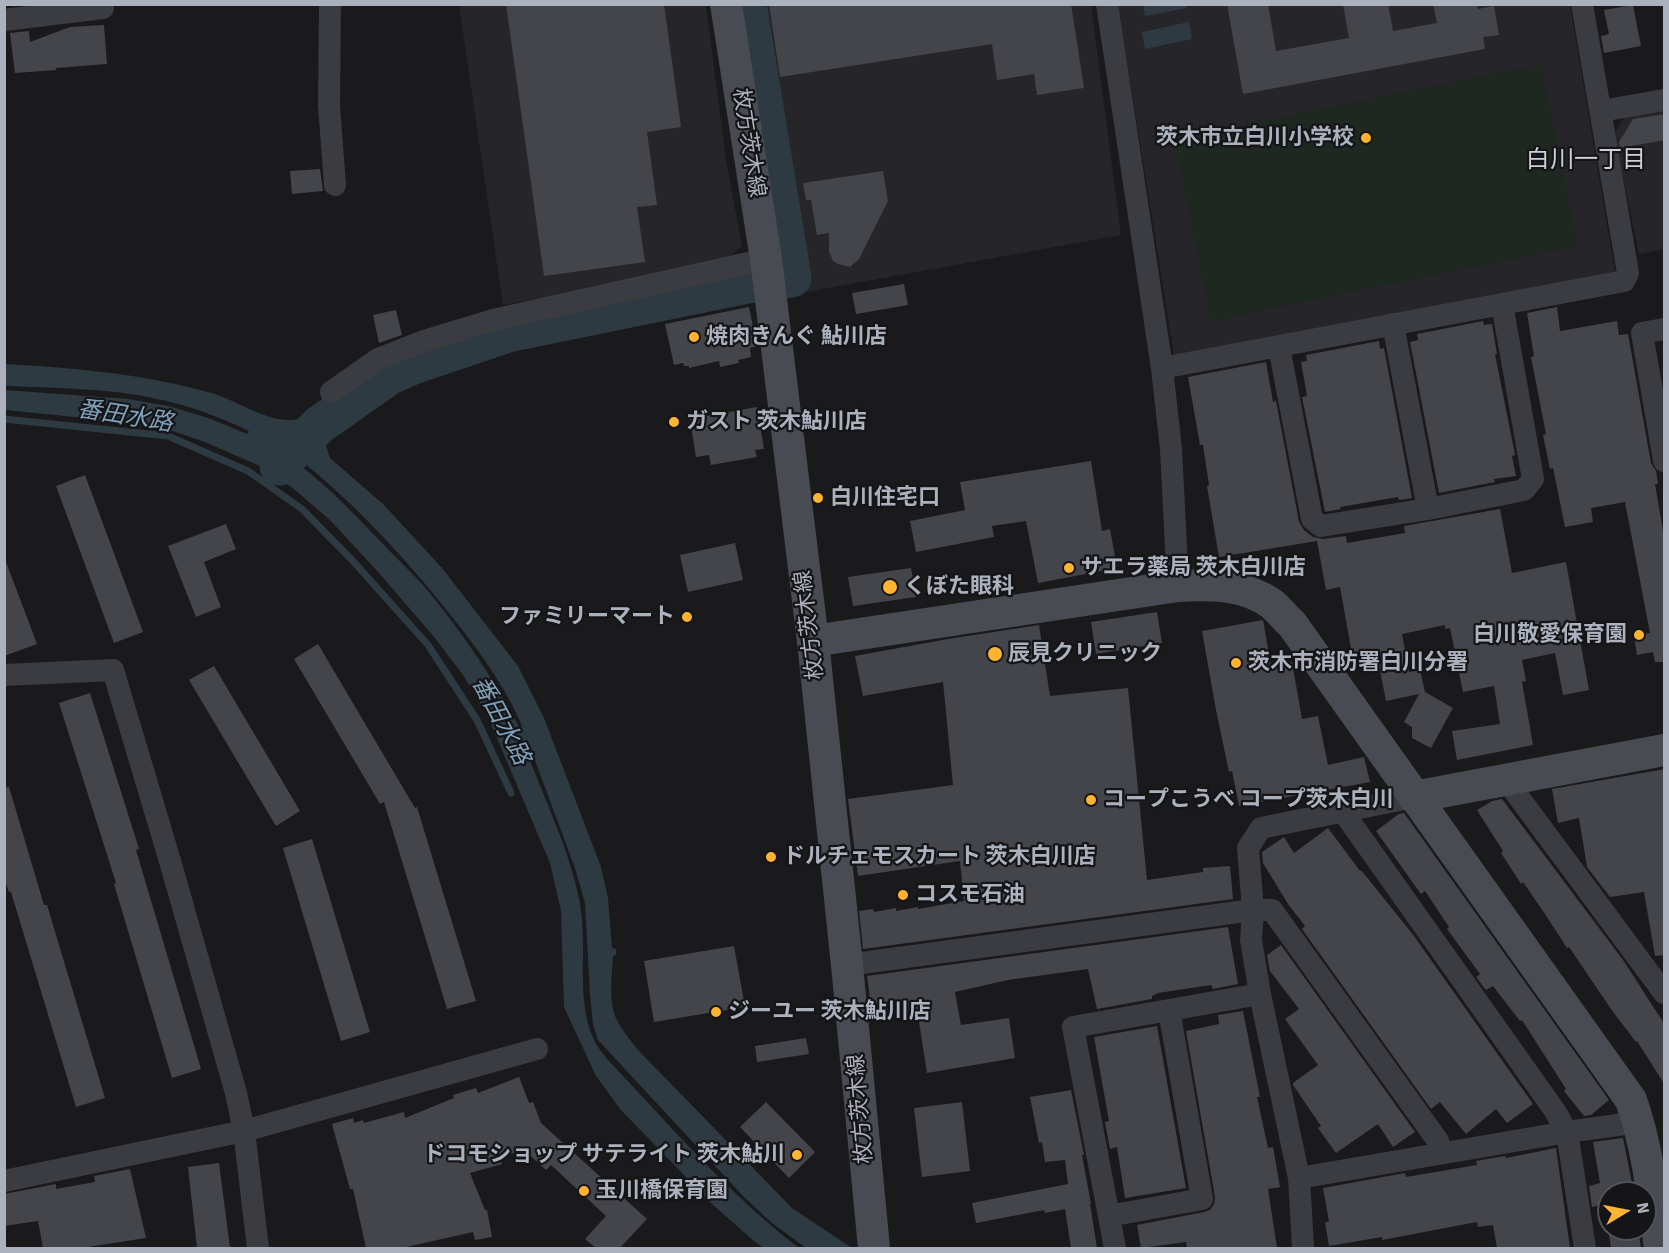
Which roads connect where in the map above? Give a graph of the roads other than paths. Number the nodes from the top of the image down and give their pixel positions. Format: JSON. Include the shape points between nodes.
{"nodes":[{"id":1,"x":330,"y":4,"type":"edge"},
{"id":2,"x":726,"y":4,"type":"edge"},
{"id":3,"x":1107,"y":4,"type":"edge"},
{"id":4,"x":1582,"y":4,"type":"edge"},
{"id":5,"x":103,"y":8,"type":"dead end"},
{"id":6,"x":4,"y":20,"type":"edge"},
{"id":7,"x":1665,"y":100,"type":"edge"},
{"id":8,"x":1601,"y":111,"type":"junction"},
{"id":9,"x":335,"y":185,"type":"dead end"},
{"id":10,"x":767,"y":275,"type":"junction"},
{"id":11,"x":1502,"y":304,"type":"junction"},
{"id":12,"x":1393,"y":324,"type":"junction"},
{"id":13,"x":1665,"y":329,"type":"edge"},
{"id":14,"x":1279,"y":346,"type":"junction"},
{"id":15,"x":1162,"y":368,"type":"junction"},
{"id":16,"x":331,"y":392,"type":"dead end"},
{"id":17,"x":1662,"y":428,"type":"edge"},
{"id":18,"x":1665,"y":461,"type":"edge"},
{"id":19,"x":1428,"y":509,"type":"junction"},
{"id":20,"x":1178,"y":586,"type":"junction"},
{"id":21,"x":813,"y":641,"type":"junction"},
{"id":22,"x":4,"y":675,"type":"edge"},
{"id":23,"x":1665,"y":750,"type":"edge"},
{"id":24,"x":1506,"y":780,"type":"junction"},
{"id":25,"x":1414,"y":797,"type":"junction"},
{"id":26,"x":1344,"y":812,"type":"junction"},
{"id":27,"x":1253,"y":910,"type":"junction"},
{"id":28,"x":847,"y":965,"type":"junction"},
{"id":29,"x":1665,"y":993,"type":"edge"},
{"id":30,"x":1260,"y":994,"type":"junction"},
{"id":31,"x":1169,"y":1010,"type":"junction"},
{"id":32,"x":537,"y":1049,"type":"dead end"},
{"id":33,"x":1639,"y":1122,"type":"junction"},
{"id":34,"x":244,"y":1131,"type":"junction"},
{"id":35,"x":1567,"y":1132,"type":"junction"},
{"id":36,"x":1442,"y":1153,"type":"junction"},
{"id":37,"x":8,"y":1177,"type":"edge"},
{"id":38,"x":1299,"y":1178,"type":"junction"},
{"id":39,"x":1109,"y":1216,"type":"junction"},
{"id":40,"x":258,"y":1248,"type":"edge"},
{"id":41,"x":874,"y":1248,"type":"edge"},
{"id":42,"x":1115,"y":1248,"type":"edge"},
{"id":43,"x":1303,"y":1248,"type":"edge"},
{"id":44,"x":1585,"y":1248,"type":"edge"},
{"id":45,"x":1660,"y":1248,"type":"edge"}],
"edges":[{"from":1,"to":9,"type":"street","via":[[329,106]]},
{"from":2,"to":10,"type":"street","name":"枚方茨木線"},
{"from":3,"to":15,"type":"street"},
{"from":4,"to":8,"type":"street"},
{"from":5,"to":6,"type":"street"},
{"from":7,"to":8,"type":"street"},
{"from":8,"to":11,"type":"street","via":[[1628,273],[1624,281]]},
{"from":10,"to":16,"type":"street","via":[[493,320],[378,358]]},
{"from":10,"to":21,"type":"street","name":"枚方茨木線"},
{"from":11,"to":12,"type":"street"},
{"from":11,"to":19,"type":"street","via":[[1533,479],[1524,490]]},
{"from":12,"to":14,"type":"street"},
{"from":12,"to":19,"type":"street"},
{"from":13,"to":17,"type":"street","via":[[1642,333]]},
{"from":14,"to":15,"type":"street"},
{"from":14,"to":19,"type":"street","via":[[1312,519],[1321,526]]},
{"from":15,"to":20,"type":"street","via":[[1171,449]]},
{"from":17,"to":18,"type":"street"},
{"from":20,"to":21,"type":"street"},
{"from":20,"to":25,"type":"street","via":[[1212,584],[1240,589],[1271,604],[1292,624]]},
{"from":21,"to":28,"type":"street","name":"枚方茨木線"},
{"from":22,"to":34,"type":"street","via":[[113,670]]},
{"from":23,"to":24,"type":"street"},
{"from":24,"to":25,"type":"street"},
{"from":24,"to":29,"type":"street"},
{"from":25,"to":26,"type":"street"},
{"from":25,"to":33,"type":"street","via":[[1631,1100]]},
{"from":26,"to":27,"type":"street","via":[[1261,828],[1248,849]]},
{"from":26,"to":35,"type":"street"},
{"from":27,"to":28,"type":"street"},
{"from":27,"to":30,"type":"street","via":[[1251,940]]},
{"from":27,"to":36,"type":"street","via":[[1272,910],[1438,1141]]},
{"from":28,"to":41,"type":"street","name":"枚方茨木線"},
{"from":30,"to":31,"type":"street"},
{"from":30,"to":38,"type":"street"},
{"from":31,"to":39,"type":"street","via":[[1202,1198]]},
{"from":31,"to":39,"type":"street","via":[[1073,1027]]},
{"from":32,"to":34,"type":"street"},
{"from":33,"to":35,"type":"street"},
{"from":33,"to":45,"type":"street"},
{"from":34,"to":37,"type":"street"},
{"from":34,"to":40,"type":"street"},
{"from":35,"to":36,"type":"street"},
{"from":35,"to":44,"type":"street"},
{"from":36,"to":38,"type":"street"},
{"from":38,"to":43,"type":"street"},
{"from":39,"to":42,"type":"street"}]}
